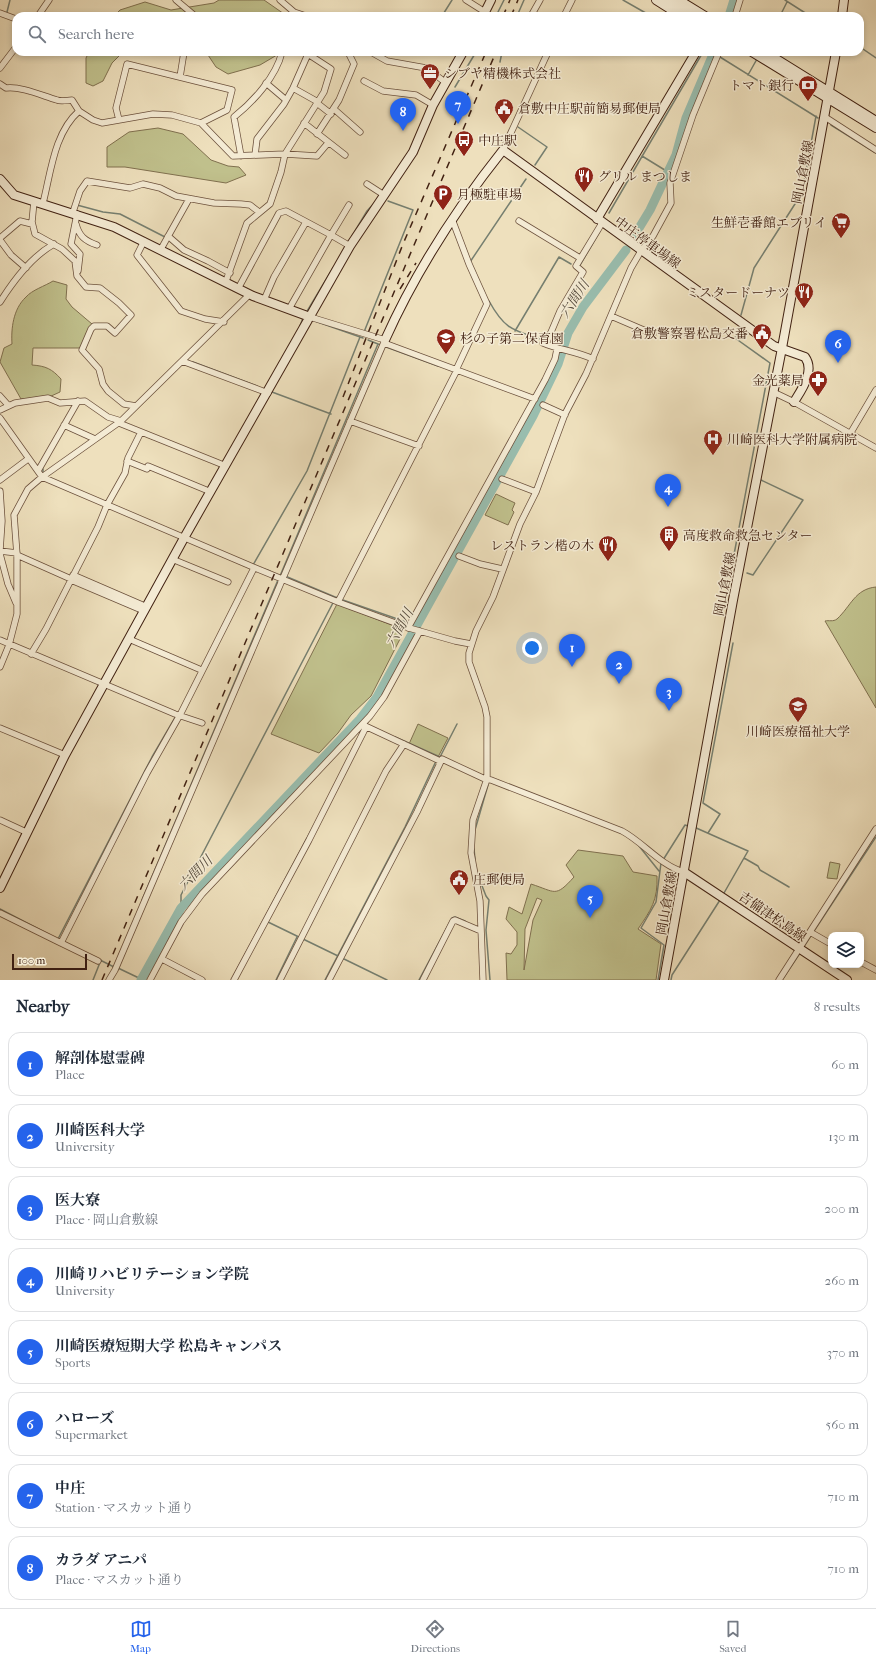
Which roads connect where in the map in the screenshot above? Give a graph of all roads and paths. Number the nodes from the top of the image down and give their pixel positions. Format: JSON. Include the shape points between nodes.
{"nodes":[{"id":1,"x":49,"y":0,"type":"edge"},
{"id":2,"x":176,"y":0,"type":"edge"},
{"id":3,"x":280,"y":0,"type":"edge"},
{"id":4,"x":466,"y":0,"type":"edge"},
{"id":5,"x":491,"y":0,"type":"edge"},
{"id":6,"x":540,"y":0,"type":"edge"},
{"id":7,"x":572,"y":0,"type":"edge"},
{"id":8,"x":656,"y":0,"type":"edge"},
{"id":9,"x":668,"y":0,"type":"edge"},
{"id":10,"x":679,"y":0,"type":"edge"},
{"id":11,"x":740,"y":0,"type":"edge"},
{"id":12,"x":844,"y":0,"type":"edge"},
{"id":13,"x":183,"y":2,"type":"edge"},
{"id":14,"x":688,"y":3,"type":"edge"},
{"id":15,"x":41,"y":12,"type":"edge"},
{"id":16,"x":192,"y":12,"type":"edge"},
{"id":17,"x":294,"y":12,"type":"edge"},
{"id":18,"x":481,"y":12,"type":"edge"},
{"id":19,"x":485,"y":12,"type":"edge"},
{"id":20,"x":533,"y":12,"type":"edge"},
{"id":21,"x":566,"y":12,"type":"edge"},
{"id":22,"x":675,"y":12,"type":"edge"},
{"id":23,"x":686,"y":12,"type":"edge"},
{"id":24,"x":700,"y":12,"type":"edge"},
{"id":25,"x":736,"y":12,"type":"edge"},
{"id":26,"x":842,"y":12,"type":"edge"},
{"id":27,"x":0,"y":13,"type":"edge"},
{"id":28,"x":12,"y":18,"type":"edge"},
{"id":29,"x":12,"y":52,"type":"edge"},
{"id":30,"x":183,"y":56,"type":"edge"},
{"id":31,"x":280,"y":56,"type":"edge"},
{"id":32,"x":307,"y":56,"type":"edge"},
{"id":33,"x":311,"y":56,"type":"edge"},
{"id":34,"x":350,"y":56,"type":"edge"},
{"id":35,"x":378,"y":56,"type":"edge"},
{"id":36,"x":461,"y":56,"type":"edge"},
{"id":37,"x":546,"y":56,"type":"edge"},
{"id":38,"x":694,"y":56,"type":"edge"},
{"id":39,"x":718,"y":56,"type":"edge"},
{"id":40,"x":761,"y":56,"type":"edge"},
{"id":41,"x":835,"y":56,"type":"edge"},
{"id":42,"x":0,"y":68,"type":"edge"},
{"id":43,"x":180,"y":77,"type":"junction"},
{"id":44,"x":364,"y":81,"type":"dead end"},
{"id":45,"x":445,"y":82,"type":"junction"},
{"id":46,"x":266,"y":83,"type":"junction"},
{"id":47,"x":0,"y":84,"type":"edge"},
{"id":48,"x":293,"y":88,"type":"junction"},
{"id":49,"x":828,"y":95,"type":"junction"},
{"id":50,"x":286,"y":100,"type":"junction"},
{"id":51,"x":317,"y":102,"type":"junction"},
{"id":52,"x":433,"y":104,"type":"junction"},
{"id":53,"x":79,"y":111,"type":"junction"},
{"id":54,"x":333,"y":111,"type":"junction"},
{"id":55,"x":825,"y":117,"type":"junction"},
{"id":56,"x":119,"y":120,"type":"junction"},
{"id":57,"x":876,"y":121,"type":"edge"},
{"id":58,"x":201,"y":123,"type":"junction"},
{"id":59,"x":304,"y":123,"type":"junction"},
{"id":60,"x":876,"y":128,"type":"edge"},
{"id":61,"x":360,"y":132,"type":"dead end"},
{"id":62,"x":317,"y":134,"type":"junction"},
{"id":63,"x":328,"y":143,"type":"junction"},
{"id":64,"x":503,"y":150,"type":"junction"},
{"id":65,"x":876,"y":150,"type":"edge"},
{"id":66,"x":285,"y":154,"type":"junction"},
{"id":67,"x":256,"y":155,"type":"junction"},
{"id":68,"x":345,"y":155,"type":"dead end"},
{"id":69,"x":241,"y":156,"type":"junction"},
{"id":70,"x":0,"y":179,"type":"edge"},
{"id":71,"x":366,"y":184,"type":"dead end"},
{"id":72,"x":384,"y":195,"type":"junction"},
{"id":73,"x":189,"y":199,"type":"junction"},
{"id":74,"x":39,"y":202,"type":"junction"},
{"id":75,"x":349,"y":205,"type":"dead end"},
{"id":76,"x":260,"y":212,"type":"junction"},
{"id":77,"x":75,"y":216,"type":"junction"},
{"id":78,"x":452,"y":218,"type":"junction"},
{"id":79,"x":519,"y":221,"type":"dead end"},
{"id":80,"x":599,"y":221,"type":"junction"},
{"id":81,"x":306,"y":222,"type":"junction"},
{"id":82,"x":32,"y":224,"type":"junction"},
{"id":83,"x":330,"y":235,"type":"junction"},
{"id":84,"x":167,"y":238,"type":"junction"},
{"id":85,"x":0,"y":239,"type":"edge"},
{"id":86,"x":144,"y":241,"type":"junction"},
{"id":87,"x":54,"y":244,"type":"junction"},
{"id":88,"x":97,"y":244,"type":"dead end"},
{"id":89,"x":348,"y":245,"type":"junction"},
{"id":90,"x":161,"y":249,"type":"junction"},
{"id":91,"x":640,"y":251,"type":"junction"},
{"id":92,"x":580,"y":258,"type":"junction"},
{"id":93,"x":26,"y":268,"type":"junction"},
{"id":94,"x":77,"y":276,"type":"junction"},
{"id":95,"x":228,"y":277,"type":"junction"},
{"id":96,"x":239,"y":287,"type":"junction"},
{"id":97,"x":249,"y":297,"type":"junction"},
{"id":98,"x":264,"y":300,"type":"junction"},
{"id":99,"x":0,"y":302,"type":"edge"},
{"id":100,"x":289,"y":309,"type":"junction"},
{"id":101,"x":611,"y":316,"type":"junction"},
{"id":102,"x":307,"y":317,"type":"junction"},
{"id":103,"x":224,"y":322,"type":"junction"},
{"id":104,"x":653,"y":334,"type":"dead end"},
{"id":105,"x":384,"y":344,"type":"junction"},
{"id":106,"x":782,"y":348,"type":"junction"},
{"id":107,"x":558,"y":349,"type":"junction"},
{"id":108,"x":592,"y":359,"type":"junction"},
{"id":109,"x":182,"y":362,"type":"junction"},
{"id":110,"x":456,"y":371,"type":"junction"},
{"id":111,"x":876,"y":390,"type":"edge"},
{"id":112,"x":267,"y":392,"type":"junction"},
{"id":113,"x":773,"y":392,"type":"junction"},
{"id":114,"x":0,"y":396,"type":"edge"},
{"id":115,"x":78,"y":401,"type":"junction"},
{"id":116,"x":534,"y":401,"type":"junction"},
{"id":117,"x":794,"y":402,"type":"junction"},
{"id":118,"x":8,"y":405,"type":"junction"},
{"id":119,"x":543,"y":405,"type":"dead end"},
{"id":120,"x":136,"y":406,"type":"junction"},
{"id":121,"x":0,"y":410,"type":"edge"},
{"id":122,"x":565,"y":415,"type":"junction"},
{"id":123,"x":0,"y":418,"type":"edge"},
{"id":124,"x":350,"y":421,"type":"junction"},
{"id":125,"x":120,"y":422,"type":"junction"},
{"id":126,"x":64,"y":425,"type":"junction"},
{"id":127,"x":141,"y":432,"type":"junction"},
{"id":128,"x":850,"y":434,"type":"junction"},
{"id":129,"x":95,"y":440,"type":"junction"},
{"id":130,"x":417,"y":446,"type":"junction"},
{"id":131,"x":876,"y":448,"type":"edge"},
{"id":132,"x":28,"y":458,"type":"junction"},
{"id":133,"x":127,"y":461,"type":"junction"},
{"id":134,"x":224,"y":465,"type":"junction"},
{"id":135,"x":38,"y":471,"type":"junction"},
{"id":136,"x":0,"y":476,"type":"edge"},
{"id":137,"x":42,"y":477,"type":"junction"},
{"id":138,"x":502,"y":479,"type":"dead end"},
{"id":139,"x":0,"y":480,"type":"edge"},
{"id":140,"x":0,"y":491,"type":"edge"},
{"id":141,"x":209,"y":491,"type":"junction"},
{"id":142,"x":536,"y":492,"type":"junction"},
{"id":143,"x":107,"y":506,"type":"junction"},
{"id":144,"x":184,"y":538,"type":"junction"},
{"id":145,"x":0,"y":550,"type":"edge"},
{"id":146,"x":0,"y":554,"type":"edge"},
{"id":147,"x":17,"y":554,"type":"junction"},
{"id":148,"x":460,"y":556,"type":"dead end"},
{"id":149,"x":172,"y":559,"type":"junction"},
{"id":150,"x":252,"y":567,"type":"junction"},
{"id":151,"x":502,"y":569,"type":"junction"},
{"id":152,"x":2,"y":573,"type":"edge"},
{"id":153,"x":281,"y":577,"type":"junction"},
{"id":154,"x":72,"y":578,"type":"junction"},
{"id":155,"x":228,"y":582,"type":"dead end"},
{"id":156,"x":337,"y":600,"type":"junction"},
{"id":157,"x":17,"y":607,"type":"junction"},
{"id":158,"x":144,"y":608,"type":"junction"},
{"id":159,"x":410,"y":626,"type":"junction"},
{"id":160,"x":419,"y":631,"type":"junction"},
{"id":161,"x":129,"y":639,"type":"junction"},
{"id":162,"x":0,"y":640,"type":"edge"},
{"id":163,"x":471,"y":644,"type":"junction"},
{"id":164,"x":9,"y":645,"type":"junction"},
{"id":165,"x":31,"y":654,"type":"junction"},
{"id":166,"x":0,"y":667,"type":"edge"},
{"id":167,"x":199,"y":669,"type":"dead end"},
{"id":168,"x":102,"y":684,"type":"junction"},
{"id":169,"x":178,"y":715,"type":"junction"},
{"id":170,"x":202,"y":723,"type":"dead end"},
{"id":171,"x":365,"y":725,"type":"junction"},
{"id":172,"x":0,"y":728,"type":"edge"},
{"id":173,"x":404,"y":744,"type":"junction"},
{"id":174,"x":63,"y":755,"type":"junction"},
{"id":175,"x":438,"y":760,"type":"junction"},
{"id":176,"x":487,"y":779,"type":"junction"},
{"id":177,"x":0,"y":820,"type":"edge"},
{"id":178,"x":876,"y":829,"type":"edge"},
{"id":179,"x":24,"y":831,"type":"junction"},
{"id":180,"x":684,"y":872,"type":"junction"},
{"id":181,"x":0,"y":888,"type":"edge"},
{"id":182,"x":0,"y":913,"type":"edge"},
{"id":183,"x":480,"y":930,"type":"junction"},
{"id":184,"x":812,"y":933,"type":"junction"},
{"id":185,"x":62,"y":941,"type":"junction"},
{"id":186,"x":828,"y":942,"type":"edge"},
{"id":187,"x":802,"y":950,"type":"junction"},
{"id":188,"x":162,"y":959,"type":"junction"},
{"id":189,"x":98,"y":961,"type":"dead end"},
{"id":190,"x":864,"y":964,"type":"edge"},
{"id":191,"x":876,"y":970,"type":"edge"},
{"id":192,"x":109,"y":980,"type":"edge"},
{"id":193,"x":150,"y":980,"type":"edge"},
{"id":194,"x":202,"y":980,"type":"edge"},
{"id":195,"x":234,"y":980,"type":"edge"},
{"id":196,"x":280,"y":980,"type":"edge"},
{"id":197,"x":329,"y":980,"type":"edge"},
{"id":198,"x":423,"y":980,"type":"edge"},
{"id":199,"x":483,"y":980,"type":"edge"},
{"id":200,"x":664,"y":980,"type":"edge"},
{"id":201,"x":780,"y":980,"type":"edge"},
{"id":202,"x":847,"y":980,"type":"edge"}],
"edges":[{"from":1,"to":15,"type":"street"},
{"from":2,"to":13,"type":"street"},
{"from":3,"to":17,"type":"street"},
{"from":4,"to":18,"type":"street"},
{"from":5,"to":19,"type":"street"},
{"from":6,"to":20,"type":"street"},
{"from":7,"to":21,"type":"street"},
{"from":8,"to":22,"type":"street"},
{"from":9,"to":23,"type":"street"},
{"from":10,"to":14,"type":"street"},
{"from":11,"to":25,"type":"street"},
{"from":12,"to":26,"type":"street"},
{"from":13,"to":16,"type":"street"},
{"from":14,"to":24,"type":"street"},
{"from":27,"to":28,"type":"street"},
{"from":29,"to":42,"type":"street"},
{"from":30,"to":43,"type":"street"},
{"from":31,"to":46,"type":"street"},
{"from":32,"to":48,"type":"street"},
{"from":33,"to":51,"type":"street","via":[[331,69],[324,92]]},
{"from":34,"to":54,"type":"street","via":[[354,64]]},
{"from":35,"to":45,"type":"street","via":[[387,61],[426,68]]},
{"from":36,"to":45,"type":"street"},
{"from":37,"to":64,"type":"street"},
{"from":38,"to":80,"type":"street"},
{"from":39,"to":91,"type":"street","via":[[693,115],[670,183],[671,203],[653,236]]},
{"from":40,"to":49,"type":"street"},
{"from":41,"to":49,"type":"street","name":"岡山倉敷線"},
{"from":43,"to":56,"type":"street","via":[[127,64],[116,108]]},
{"from":43,"to":58,"type":"street","via":[[232,90],[227,110]]},
{"from":44,"to":52,"type":"street","via":[[384,91],[416,95]]},
{"from":45,"to":52,"type":"street"},
{"from":46,"to":50,"type":"street"},
{"from":46,"to":69,"type":"street","via":[[234,118]]},
{"from":47,"to":53,"type":"street","via":[[6,88],[13,87],[37,95],[44,94],[58,101],[72,100]]},
{"from":48,"to":50,"type":"street"},
{"from":48,"to":51,"type":"street"},
{"from":49,"to":55,"type":"street","name":"岡山倉敷線"},
{"from":49,"to":57,"type":"street"},
{"from":49,"to":60,"type":"street"},
{"from":50,"to":67,"type":"street","via":[[257,139]]},
{"from":51,"to":54,"type":"street"},
{"from":51,"to":59,"type":"street"},
{"from":52,"to":72,"type":"street","via":[[413,152]]},
{"from":53,"to":56,"type":"street","via":[[102,123]]},
{"from":53,"to":74,"type":"street","via":[[58,143]]},
{"from":54,"to":61,"type":"street"},
{"from":54,"to":62,"type":"street"},
{"from":55,"to":65,"type":"street"},
{"from":55,"to":106,"type":"street","name":"岡山倉敷線"},
{"from":56,"to":58,"type":"street","via":[[153,114],[172,115]]},
{"from":58,"to":69,"type":"street","via":[[233,156]]},
{"from":59,"to":62,"type":"street"},
{"from":59,"to":66,"type":"street"},
{"from":62,"to":63,"type":"street"},
{"from":63,"to":66,"type":"street","via":[[317,156]]},
{"from":63,"to":68,"type":"street"},
{"from":64,"to":78,"type":"street"},
{"from":64,"to":80,"type":"street","name":"中庄停車場線"},
{"from":66,"to":67,"type":"street"},
{"from":66,"to":76,"type":"street","via":[[270,204]]},
{"from":67,"to":69,"type":"street"},
{"from":70,"to":74,"type":"street","via":[[14,195]]},
{"from":71,"to":72,"type":"street"},
{"from":72,"to":89,"type":"street"},
{"from":73,"to":76,"type":"street","via":[[250,205]]},
{"from":73,"to":77,"type":"street","via":[[142,184],[130,188],[87,181],[80,191]]},
{"from":73,"to":84,"type":"street"},
{"from":74,"to":77,"type":"street"},
{"from":74,"to":82,"type":"street"},
{"from":75,"to":83,"type":"street"},
{"from":76,"to":95,"type":"street","via":[[248,223]]},
{"from":77,"to":86,"type":"street","via":[[114,227]]},
{"from":77,"to":88,"type":"street","via":[[80,235],[88,242]]},
{"from":77,"to":94,"type":"street","via":[[71,244],[80,254]]},
{"from":78,"to":105,"type":"street","via":[[408,291]]},
{"from":78,"to":110,"type":"street","via":[[487,304]]},
{"from":79,"to":92,"type":"street"},
{"from":80,"to":91,"type":"street","name":"中庄停車場線"},
{"from":80,"to":92,"type":"street"},
{"from":81,"to":83,"type":"street"},
{"from":81,"to":96,"type":"street","via":[[286,211],[279,213]]},
{"from":81,"to":98,"type":"street","via":[[274,277]]},
{"from":82,"to":85,"type":"street","via":[[20,221]]},
{"from":82,"to":87,"type":"street","via":[[35,234]]},
{"from":83,"to":89,"type":"street"},
{"from":83,"to":100,"type":"street"},
{"from":84,"to":90,"type":"street"},
{"from":84,"to":95,"type":"street","via":[[184,250],[208,261]]},
{"from":85,"to":93,"type":"street","via":[[11,255]]},
{"from":86,"to":90,"type":"street"},
{"from":86,"to":103,"type":"street","via":[[137,255],[182,311]]},
{"from":87,"to":93,"type":"street","via":[[40,253]]},
{"from":87,"to":94,"type":"street","via":[[75,261]]},
{"from":89,"to":102,"type":"street"},
{"from":90,"to":95,"type":"street"},
{"from":91,"to":101,"type":"street"},
{"from":91,"to":106,"type":"street","name":"中庄停車場線","via":[[774,346]]},
{"from":92,"to":107,"type":"street","via":[[576,266],[582,272],[545,343]]},
{"from":93,"to":99,"type":"street","via":[[12,282]]},
{"from":94,"to":120,"type":"street","via":[[86,287],[100,288],[131,315],[115,333],[107,326],[94,326],[82,350],[99,369],[108,391],[124,404]]},
{"from":95,"to":96,"type":"street"},
{"from":96,"to":97,"type":"street"},
{"from":97,"to":98,"type":"street"},
{"from":97,"to":103,"type":"street"},
{"from":98,"to":100,"type":"street"},
{"from":100,"to":102,"type":"street"},
{"from":101,"to":104,"type":"street"},
{"from":101,"to":108,"type":"street"},
{"from":102,"to":105,"type":"street","via":[[364,333]]},
{"from":102,"to":112,"type":"street"},
{"from":103,"to":109,"type":"street"},
{"from":105,"to":110,"type":"street"},
{"from":105,"to":124,"type":"street"},
{"from":106,"to":113,"type":"street","name":"岡山倉敷線"},
{"from":106,"to":117,"type":"street","name":"中庄停車場線","via":[[805,357],[808,362],[806,381]]},
{"from":107,"to":108,"type":"street","via":[[577,352]]},
{"from":107,"to":116,"type":"street"},
{"from":108,"to":122,"type":"street"},
{"from":109,"to":112,"type":"street"},
{"from":109,"to":120,"type":"street"},
{"from":110,"to":116,"type":"street"},
{"from":110,"to":130,"type":"street"},
{"from":111,"to":128,"type":"street"},
{"from":112,"to":134,"type":"street"},
{"from":113,"to":117,"type":"street"},
{"from":113,"to":180,"type":"street","name":"岡山倉敷線"},
{"from":114,"to":118,"type":"street"},
{"from":115,"to":118,"type":"street","via":[[60,403],[48,398]]},
{"from":115,"to":125,"type":"street","via":[[85,401]]},
{"from":115,"to":126,"type":"street"},
{"from":116,"to":159,"type":"street"},
{"from":117,"to":128,"type":"street"},
{"from":118,"to":121,"type":"street"},
{"from":119,"to":122,"type":"street"},
{"from":120,"to":125,"type":"street"},
{"from":122,"to":142,"type":"street"},
{"from":123,"to":132,"type":"street"},
{"from":124,"to":130,"type":"street"},
{"from":124,"to":153,"type":"street"},
{"from":125,"to":127,"type":"street"},
{"from":125,"to":129,"type":"street"},
{"from":126,"to":129,"type":"street"},
{"from":126,"to":135,"type":"street"},
{"from":127,"to":133,"type":"street"},
{"from":127,"to":134,"type":"street"},
{"from":128,"to":131,"type":"street"},
{"from":129,"to":137,"type":"street"},
{"from":130,"to":156,"type":"street"},
{"from":132,"to":135,"type":"street"},
{"from":132,"to":136,"type":"street"},
{"from":132,"to":139,"type":"street"},
{"from":133,"to":141,"type":"street","via":[[147,469],[148,466]]},
{"from":133,"to":143,"type":"street","via":[[125,473]]},
{"from":134,"to":141,"type":"street"},
{"from":135,"to":137,"type":"street"},
{"from":137,"to":143,"type":"street"},
{"from":137,"to":147,"type":"street","via":[[28,489],[14,515]]},
{"from":138,"to":142,"type":"street"},
{"from":140,"to":145,"type":"street"},
{"from":141,"to":144,"type":"street"},
{"from":142,"to":151,"type":"street"},
{"from":143,"to":144,"type":"street"},
{"from":143,"to":154,"type":"street"},
{"from":144,"to":149,"type":"street"},
{"from":144,"to":150,"type":"street"},
{"from":145,"to":147,"type":"street"},
{"from":146,"to":152,"type":"street"},
{"from":147,"to":154,"type":"street"},
{"from":147,"to":157,"type":"street"},
{"from":148,"to":151,"type":"street"},
{"from":149,"to":155,"type":"street"},
{"from":149,"to":158,"type":"street"},
{"from":150,"to":153,"type":"street"},
{"from":150,"to":169,"type":"street"},
{"from":151,"to":163,"type":"street","via":[[493,597]]},
{"from":152,"to":157,"type":"street"},
{"from":153,"to":156,"type":"street"},
{"from":153,"to":192,"type":"street","via":[[117,968]]},
{"from":154,"to":158,"type":"street"},
{"from":154,"to":165,"type":"street"},
{"from":156,"to":159,"type":"street"},
{"from":157,"to":164,"type":"street"},
{"from":158,"to":161,"type":"street"},
{"from":159,"to":160,"type":"street"},
{"from":160,"to":163,"type":"street"},
{"from":160,"to":171,"type":"street","via":[[384,697]]},
{"from":161,"to":167,"type":"street"},
{"from":161,"to":168,"type":"street"},
{"from":162,"to":164,"type":"street"},
{"from":163,"to":176,"type":"street","via":[[469,662],[487,717]]},
{"from":164,"to":165,"type":"street"},
{"from":164,"to":166,"type":"street"},
{"from":165,"to":168,"type":"street"},
{"from":168,"to":169,"type":"street"},
{"from":168,"to":174,"type":"street"},
{"from":169,"to":170,"type":"street"},
{"from":169,"to":185,"type":"street"},
{"from":171,"to":173,"type":"street"},
{"from":171,"to":188,"type":"street","via":[[202,894],[180,922]]},
{"from":171,"to":195,"type":"street"},
{"from":172,"to":174,"type":"street"},
{"from":173,"to":175,"type":"street"},
{"from":173,"to":196,"type":"street","via":[[386,771]]},
{"from":174,"to":179,"type":"street"},
{"from":175,"to":176,"type":"street","via":[[442,759]]},
{"from":175,"to":197,"type":"street","via":[[417,812]]},
{"from":176,"to":180,"type":"street","via":[[622,831]]},
{"from":176,"to":183,"type":"street","via":[[471,829],[471,852],[480,901]]},
{"from":177,"to":179,"type":"street"},
{"from":178,"to":184,"type":"street"},
{"from":179,"to":181,"type":"street"},
{"from":180,"to":187,"type":"street","name":"吉備津松島線"},
{"from":180,"to":200,"type":"street","name":"岡山倉敷線"},
{"from":182,"to":185,"type":"street"},
{"from":183,"to":198,"type":"street","via":[[453,921]]},
{"from":183,"to":199,"type":"street"},
{"from":184,"to":186,"type":"street"},
{"from":184,"to":187,"type":"street"},
{"from":185,"to":189,"type":"street"},
{"from":187,"to":201,"type":"street"},
{"from":187,"to":202,"type":"street","name":"吉備津松島線"},
{"from":188,"to":193,"type":"street"},
{"from":188,"to":194,"type":"street"},
{"from":190,"to":191,"type":"street"}]}
